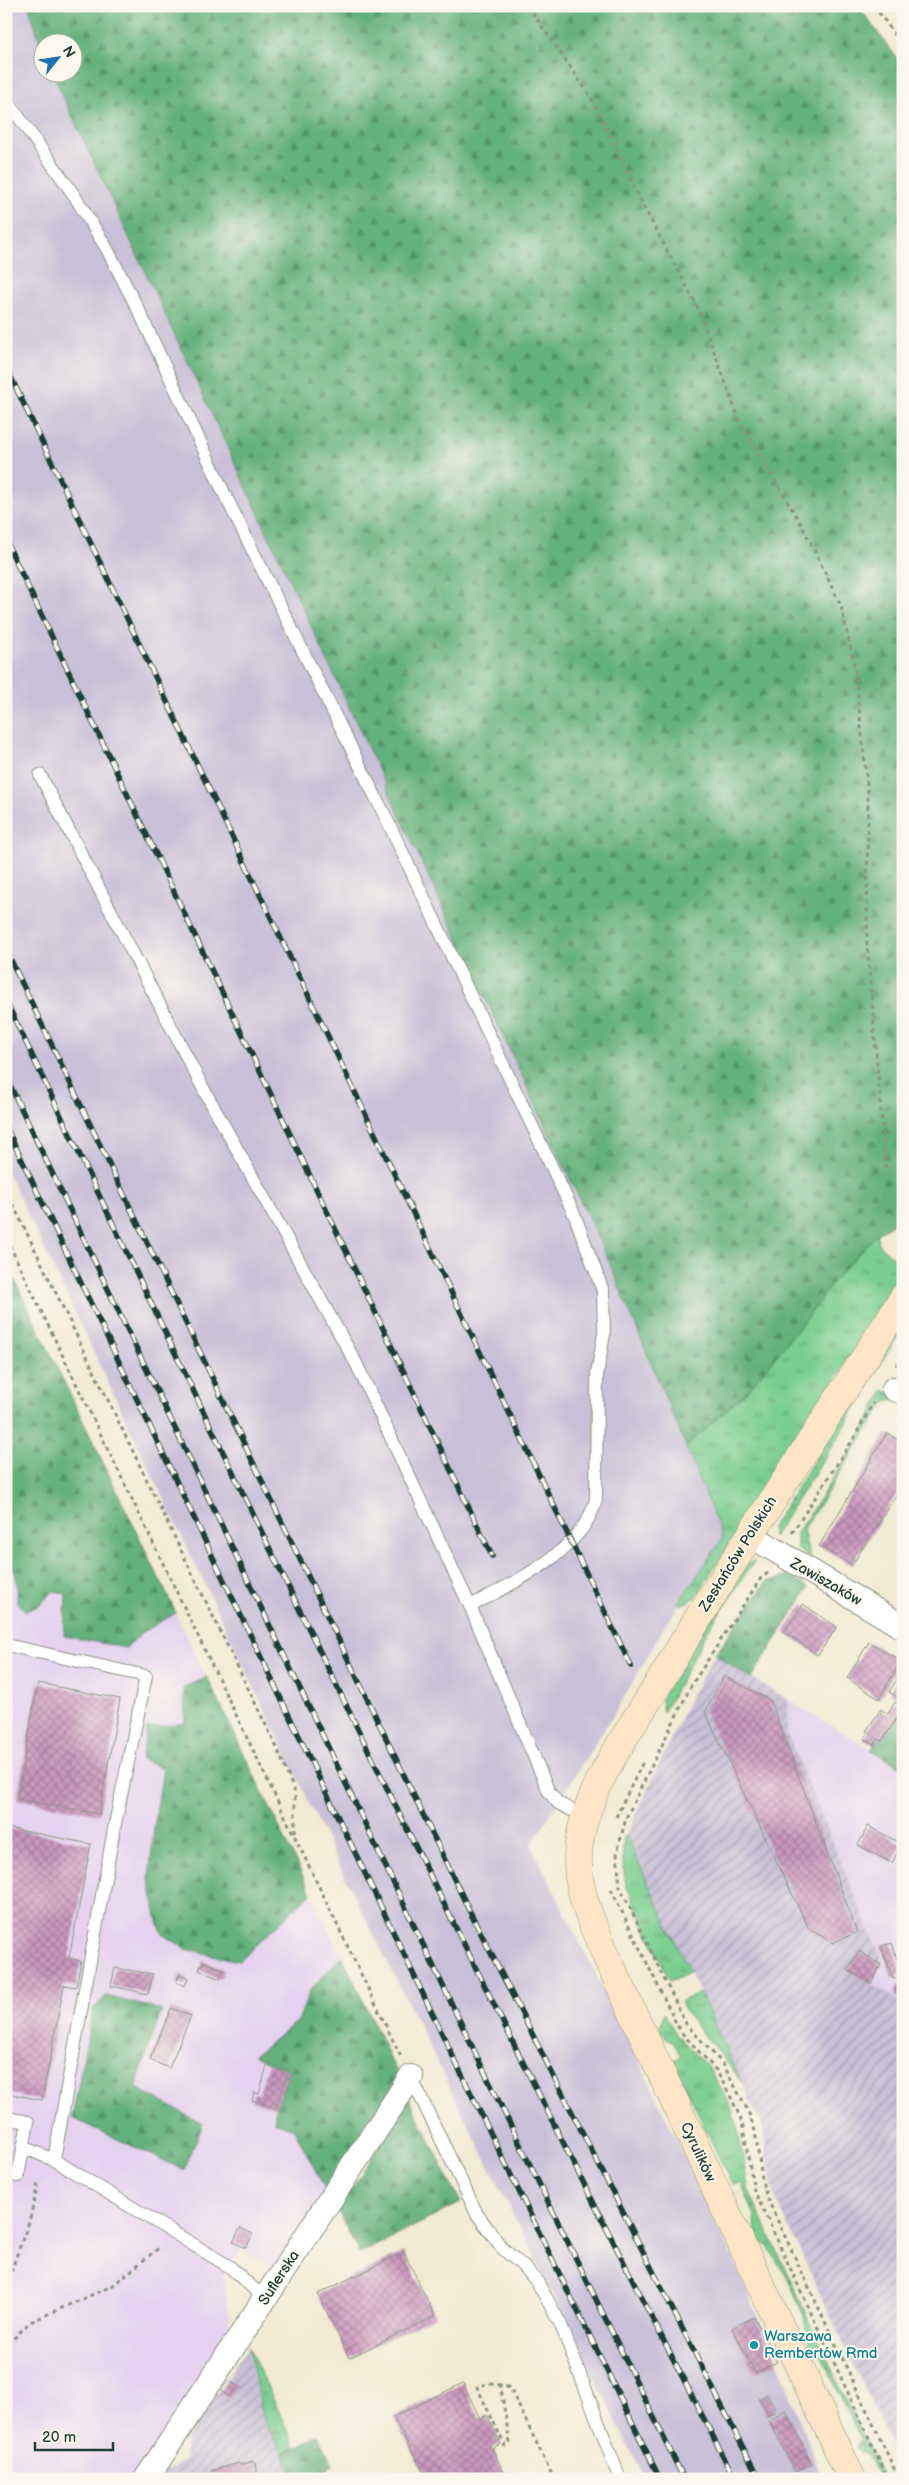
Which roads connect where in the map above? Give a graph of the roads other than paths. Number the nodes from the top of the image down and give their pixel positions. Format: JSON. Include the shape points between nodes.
{"nodes":[{"id":1,"x":6,"y":99,"type":"edge"},
{"id":2,"x":40,"y":775,"type":"dead end"},
{"id":3,"x":903,"y":1298,"type":"edge"},
{"id":4,"x":750,"y":1535,"type":"junction"},
{"id":5,"x":470,"y":1606,"type":"junction"},
{"id":6,"x":903,"y":1627,"type":"edge"},
{"id":7,"x":6,"y":1645,"type":"edge"},
{"id":8,"x":586,"y":1817,"type":"junction"},
{"id":9,"x":411,"y":2077,"type":"joint"},
{"id":10,"x":6,"y":2118,"type":"edge"},
{"id":11,"x":23,"y":2147,"type":"junction"},
{"id":12,"x":54,"y":2160,"type":"junction"},
{"id":13,"x":6,"y":2174,"type":"edge"},
{"id":14,"x":265,"y":2299,"type":"junction"},
{"id":15,"x":146,"y":2479,"type":"edge"},
{"id":16,"x":620,"y":2479,"type":"edge"},
{"id":17,"x":852,"y":2479,"type":"edge"}],
"edges":[{"from":1,"to":5,"type":"lane","via":[[108,249],[224,495],[401,849],[574,1216],[603,1290],[604,1334],[597,1374],[594,1509],[570,1542],[534,1571]]},
{"from":2,"to":5,"type":"lane","via":[[204,1090],[356,1363]]},
{"from":3,"to":4,"type":"main road","name":"Zesłańców Polskich"},
{"from":4,"to":6,"type":"street","name":"Zawiszaków"},
{"from":4,"to":8,"type":"main road","name":"Zesłańców Polskich","via":[[628,1734],[593,1796]]},
{"from":5,"to":8,"type":"lane","via":[[550,1792],[558,1803]]},
{"from":7,"to":12,"type":"lane","via":[[146,1676],[114,1829]]},
{"from":8,"to":17,"type":"main road","name":"Cyrulików","via":[[577,1867],[589,1916]]},
{"from":9,"to":14,"type":"street","name":"Suflerska"},
{"from":9,"to":16,"type":"lane","via":[[477,2214],[502,2248],[538,2283],[561,2325]]},
{"from":10,"to":11,"type":"lane","via":[[28,2122]]},
{"from":11,"to":12,"type":"lane"},
{"from":11,"to":13,"type":"lane","via":[[18,2176]]},
{"from":12,"to":14,"type":"lane","via":[[230,2267]]},
{"from":14,"to":15,"type":"street","name":"Suflerska"}]}
